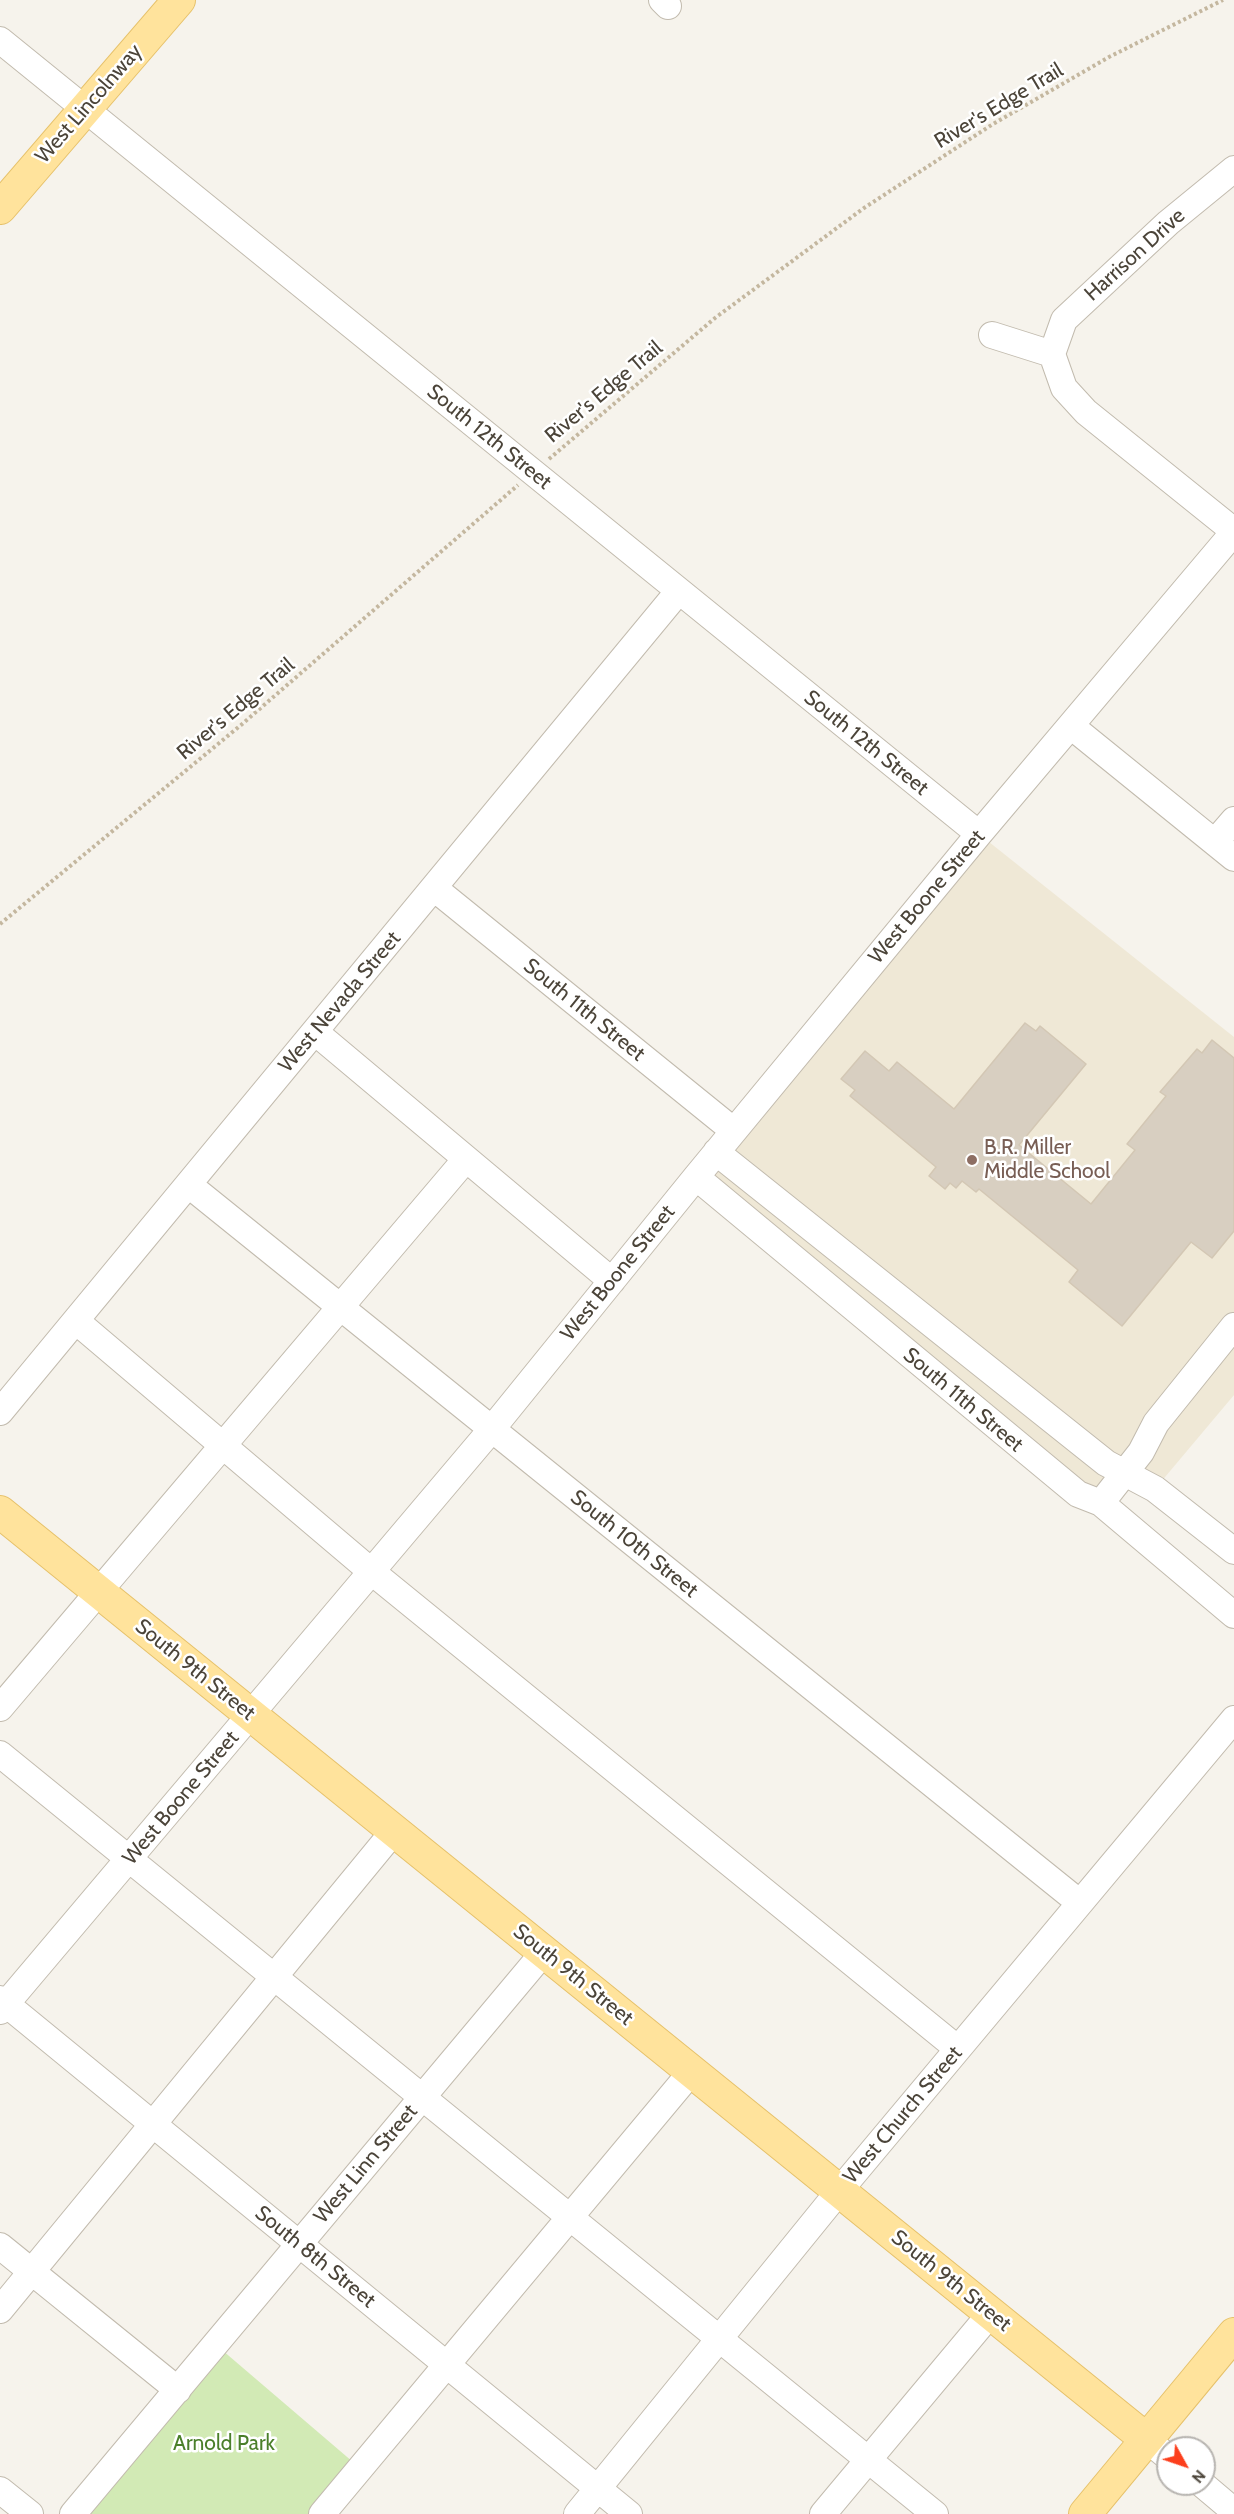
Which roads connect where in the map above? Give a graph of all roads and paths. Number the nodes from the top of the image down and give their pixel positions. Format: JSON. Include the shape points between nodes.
{"nodes":[{"id":1,"x":178,"y":0,"type":"edge"},
{"id":2,"x":1223,"y":0,"type":"edge"},
{"id":3,"x":0,"y":40,"type":"edge"},
{"id":4,"x":85,"y":108,"type":"junction"},
{"id":5,"x":1234,"y":169,"type":"edge"},
{"id":6,"x":0,"y":208,"type":"edge"},
{"id":7,"x":992,"y":334,"type":"dead end"},
{"id":8,"x":1052,"y":354,"type":"junction"},
{"id":9,"x":532,"y":472,"type":"junction"},
{"id":10,"x":1234,"y":531,"type":"edge"},
{"id":11,"x":678,"y":592,"type":"junction"},
{"id":12,"x":1071,"y":726,"type":"junction"},
{"id":13,"x":1234,"y":820,"type":"edge"},
{"id":14,"x":979,"y":834,"type":"junction"},
{"id":15,"x":1225,"y":850,"type":"edge"},
{"id":16,"x":434,"y":888,"type":"junction"},
{"id":17,"x":0,"y":924,"type":"edge"},
{"id":18,"x":315,"y":1032,"type":"junction"},
{"id":19,"x":734,"y":1131,"type":"junction"},
{"id":20,"x":716,"y":1152,"type":"junction"},
{"id":21,"x":466,"y":1159,"type":"junction"},
{"id":22,"x":696,"y":1177,"type":"junction"},
{"id":23,"x":189,"y":1185,"type":"junction"},
{"id":24,"x":612,"y":1281,"type":"junction"},
{"id":25,"x":339,"y":1306,"type":"junction"},
{"id":26,"x":76,"y":1321,"type":"junction"},
{"id":27,"x":1234,"y":1326,"type":"edge"},
{"id":28,"x":0,"y":1412,"type":"edge"},
{"id":29,"x":491,"y":1430,"type":"junction"},
{"id":30,"x":222,"y":1445,"type":"junction"},
{"id":31,"x":1124,"y":1472,"type":"junction"},
{"id":32,"x":1101,"y":1503,"type":"junction"},
{"id":33,"x":0,"y":1512,"type":"edge"},
{"id":34,"x":1234,"y":1551,"type":"edge"},
{"id":35,"x":372,"y":1572,"type":"junction"},
{"id":36,"x":98,"y":1591,"type":"junction"},
{"id":37,"x":1234,"y":1615,"type":"edge"},
{"id":38,"x":0,"y":1708,"type":"edge"},
{"id":39,"x":252,"y":1716,"type":"junction"},
{"id":40,"x":1234,"y":1719,"type":"edge"},
{"id":41,"x":0,"y":1754,"type":"edge"},
{"id":42,"x":394,"y":1831,"type":"junction"},
{"id":43,"x":129,"y":1859,"type":"junction"},
{"id":44,"x":1080,"y":1903,"type":"junction"},
{"id":45,"x":544,"y":1952,"type":"junction"},
{"id":46,"x":274,"y":1976,"type":"junction"},
{"id":47,"x":2,"y":2005,"type":"edge"},
{"id":48,"x":958,"y":2049,"type":"junction"},
{"id":49,"x":692,"y":2071,"type":"junction"},
{"id":50,"x":422,"y":2097,"type":"junction"},
{"id":51,"x":152,"y":2124,"type":"junction"},
{"id":52,"x":840,"y":2190,"type":"junction"},
{"id":53,"x":570,"y":2217,"type":"junction"},
{"id":54,"x":299,"y":2244,"type":"junction"},
{"id":55,"x":0,"y":2246,"type":"edge"},
{"id":56,"x":31,"y":2272,"type":"junction"},
{"id":57,"x":0,"y":2310,"type":"edge"},
{"id":58,"x":990,"y":2313,"type":"junction"},
{"id":59,"x":1234,"y":2334,"type":"edge"},
{"id":60,"x":719,"y":2338,"type":"junction"},
{"id":61,"x":447,"y":2365,"type":"junction"},
{"id":62,"x":178,"y":2390,"type":"junction"},
{"id":63,"x":1165,"y":2436,"type":"edge"},
{"id":64,"x":1156,"y":2447,"type":"edge"},
{"id":65,"x":1156,"y":2449,"type":"edge"},
{"id":66,"x":868,"y":2459,"type":"junction"},
{"id":67,"x":598,"y":2488,"type":"junction"},
{"id":68,"x":0,"y":2490,"type":"edge"},
{"id":69,"x":1216,"y":2496,"type":"edge"},
{"id":70,"x":1234,"y":2511,"type":"edge"},
{"id":71,"x":326,"y":2512,"type":"edge"},
{"id":72,"x":30,"y":2514,"type":"edge"},
{"id":73,"x":73,"y":2514,"type":"edge"},
{"id":74,"x":577,"y":2514,"type":"edge"},
{"id":75,"x":629,"y":2514,"type":"edge"},
{"id":76,"x":823,"y":2514,"type":"edge"},
{"id":77,"x":935,"y":2514,"type":"edge"},
{"id":78,"x":1084,"y":2514,"type":"edge"}],
"edges":[{"from":1,"to":4,"type":"main road","name":"West Lincolnway"},
{"from":2,"to":9,"type":"path","name":"River's Edge Trail","via":[[1109,57],[993,124],[864,208],[715,318]]},
{"from":3,"to":4,"type":"street","name":"South 12th Street"},
{"from":4,"to":6,"type":"main road","name":"West Lincolnway"},
{"from":4,"to":9,"type":"street","name":"South 12th Street"},
{"from":5,"to":8,"type":"street","name":"Harrison Drive","via":[[1168,223],[1064,320]]},
{"from":7,"to":8,"type":"street"},
{"from":8,"to":10,"type":"street","via":[[1064,388],[1086,412]]},
{"from":9,"to":11,"type":"street","name":"South 12th Street"},
{"from":9,"to":17,"type":"path","name":"River's Edge Trail","via":[[241,725]]},
{"from":10,"to":12,"type":"street","name":"West Boone Street"},
{"from":11,"to":14,"type":"street","name":"South 12th Street"},
{"from":11,"to":16,"type":"street","name":"West Nevada Street"},
{"from":12,"to":14,"type":"street","name":"West Boone Street"},
{"from":12,"to":15,"type":"street"},
{"from":13,"to":15,"type":"street"},
{"from":14,"to":19,"type":"street","name":"West Boone Street"},
{"from":16,"to":18,"type":"street","name":"West Nevada Street"},
{"from":16,"to":19,"type":"street","name":"South 11th Street"},
{"from":18,"to":21,"type":"street"},
{"from":18,"to":23,"type":"street","name":"West Nevada Street"},
{"from":19,"to":20,"type":"street","name":"West Boone Street"},
{"from":20,"to":22,"type":"street","name":"West Boone Street"},
{"from":20,"to":31,"type":"street","name":"South 11th Street","via":[[1106,1463]]},
{"from":21,"to":24,"type":"street"},
{"from":21,"to":25,"type":"street"},
{"from":22,"to":24,"type":"street","name":"West Boone Street"},
{"from":22,"to":32,"type":"street","name":"South 11th Street","via":[[1068,1487]]},
{"from":23,"to":25,"type":"street","name":"South 10th Street"},
{"from":23,"to":26,"type":"street","name":"West Nevada Street"},
{"from":24,"to":29,"type":"street","name":"West Boone Street"},
{"from":25,"to":29,"type":"street","name":"South 10th Street"},
{"from":25,"to":30,"type":"street"},
{"from":26,"to":28,"type":"street","name":"West Nevada Street"},
{"from":26,"to":30,"type":"street"},
{"from":27,"to":31,"type":"street","via":[[1156,1423],[1141,1452]]},
{"from":29,"to":35,"type":"street","name":"West Boone Street"},
{"from":29,"to":44,"type":"street","name":"South 10th Street"},
{"from":30,"to":35,"type":"street"},
{"from":30,"to":36,"type":"street"},
{"from":31,"to":32,"type":"street"},
{"from":31,"to":34,"type":"street","name":"South 11th Street","via":[[1155,1489]]},
{"from":32,"to":37,"type":"street","name":"South 11th Street"},
{"from":33,"to":36,"type":"main road","name":"South 9th Street"},
{"from":35,"to":39,"type":"street","name":"West Boone Street"},
{"from":35,"to":48,"type":"street"},
{"from":36,"to":38,"type":"street"},
{"from":36,"to":39,"type":"main road","name":"South 9th Street"},
{"from":39,"to":42,"type":"main road","name":"South 9th Street"},
{"from":39,"to":43,"type":"street","name":"West Boone Street"},
{"from":40,"to":44,"type":"street","name":"West Church Street"},
{"from":41,"to":43,"type":"street"},
{"from":42,"to":45,"type":"main road","name":"South 9th Street"},
{"from":42,"to":46,"type":"street"},
{"from":43,"to":46,"type":"street"},
{"from":43,"to":47,"type":"street","name":"West Boone Street"},
{"from":44,"to":48,"type":"street","name":"West Church Street"},
{"from":45,"to":49,"type":"main road","name":"South 9th Street"},
{"from":45,"to":50,"type":"street","name":"West Linn Street"},
{"from":46,"to":50,"type":"street"},
{"from":46,"to":51,"type":"street"},
{"from":47,"to":51,"type":"street","name":"South 8th Street"},
{"from":48,"to":52,"type":"street","name":"West Church Street"},
{"from":49,"to":52,"type":"main road","name":"South 9th Street"},
{"from":49,"to":53,"type":"street"},
{"from":50,"to":53,"type":"street"},
{"from":50,"to":54,"type":"street","name":"West Linn Street"},
{"from":51,"to":54,"type":"street","name":"South 8th Street"},
{"from":51,"to":56,"type":"street"},
{"from":52,"to":58,"type":"main road","name":"South 9th Street"},
{"from":52,"to":60,"type":"street","name":"West Church Street"},
{"from":53,"to":60,"type":"street"},
{"from":53,"to":61,"type":"street"},
{"from":54,"to":61,"type":"street","name":"South 8th Street"},
{"from":54,"to":62,"type":"street","name":"West Linn Street"},
{"from":55,"to":56,"type":"street"},
{"from":56,"to":57,"type":"street"},
{"from":56,"to":62,"type":"street"},
{"from":58,"to":64,"type":"main road","name":"South 9th Street"},
{"from":58,"to":66,"type":"street"},
{"from":59,"to":63,"type":"main road"},
{"from":60,"to":66,"type":"street"},
{"from":60,"to":67,"type":"street","name":"West Church Street"},
{"from":61,"to":67,"type":"street","name":"South 8th Street"},
{"from":61,"to":71,"type":"street"},
{"from":62,"to":73,"type":"street","name":"West Linn Street"},
{"from":65,"to":78,"type":"main road"},
{"from":66,"to":76,"type":"street"},
{"from":66,"to":77,"type":"street"},
{"from":67,"to":74,"type":"street","name":"West Church Street"},
{"from":67,"to":75,"type":"street","name":"South 8th Street"},
{"from":68,"to":72,"type":"street"},
{"from":69,"to":70,"type":"street"}]}
